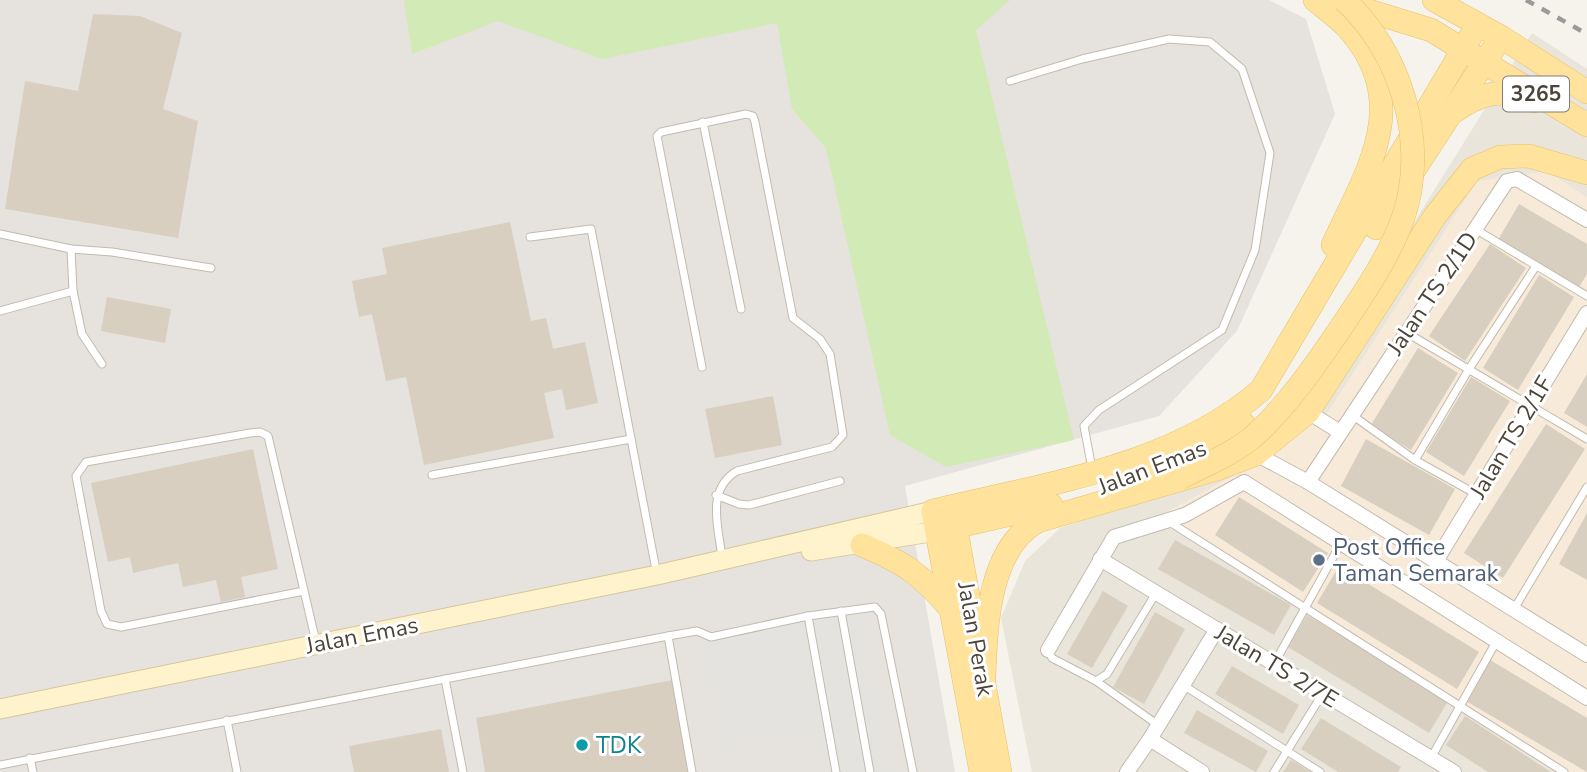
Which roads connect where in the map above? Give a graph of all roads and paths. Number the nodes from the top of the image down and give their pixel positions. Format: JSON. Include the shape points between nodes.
{"nodes":[{"id":1,"x":1315,"y":0,"type":"edge"},
{"id":2,"x":1337,"y":0,"type":"edge"},
{"id":3,"x":1345,"y":0,"type":"edge"},
{"id":4,"x":1434,"y":0,"type":"edge"},
{"id":5,"x":1402,"y":9,"type":"edge"},
{"id":6,"x":1478,"y":24,"type":"junction"},
{"id":7,"x":1501,"y":37,"type":"junction"},
{"id":8,"x":1465,"y":48,"type":"junction"},
{"id":9,"x":1486,"y":63,"type":"junction"},
{"id":10,"x":1010,"y":81,"type":"dead end"},
{"id":11,"x":1587,"y":92,"type":"edge"},
{"id":12,"x":1445,"y":118,"type":"junction"},
{"id":13,"x":703,"y":122,"type":"junction"},
{"id":14,"x":1587,"y":125,"type":"edge"},
{"id":15,"x":1587,"y":173,"type":"edge"},
{"id":16,"x":1587,"y":220,"type":"edge"},
{"id":17,"x":1475,"y":229,"type":"junction"},
{"id":18,"x":0,"y":234,"type":"edge"},
{"id":19,"x":530,"y":237,"type":"dead end"},
{"id":20,"x":71,"y":249,"type":"junction"},
{"id":21,"x":1536,"y":266,"type":"junction"},
{"id":22,"x":211,"y":268,"type":"dead end"},
{"id":23,"x":73,"y":291,"type":"junction"},
{"id":24,"x":1587,"y":296,"type":"edge"},
{"id":25,"x":741,"y":309,"type":"dead end"},
{"id":26,"x":0,"y":311,"type":"edge"},
{"id":27,"x":1587,"y":313,"type":"edge"},
{"id":28,"x":1406,"y":332,"type":"junction"},
{"id":29,"x":102,"y":364,"type":"dead end"},
{"id":30,"x":702,"y":367,"type":"dead end"},
{"id":31,"x":1469,"y":369,"type":"junction"},
{"id":32,"x":1531,"y":406,"type":"junction"},
{"id":33,"x":1239,"y":409,"type":"junction"},
{"id":34,"x":1308,"y":412,"type":"junction"},
{"id":35,"x":1352,"y":415,"type":"junction"},
{"id":36,"x":1340,"y":432,"type":"junction"},
{"id":37,"x":631,"y":439,"type":"junction"},
{"id":38,"x":1587,"y":439,"type":"edge"},
{"id":39,"x":1256,"y":454,"type":"junction"},
{"id":40,"x":1415,"y":460,"type":"junction"},
{"id":41,"x":1093,"y":473,"type":"junction"},
{"id":42,"x":432,"y":475,"type":"dead end"},
{"id":43,"x":1180,"y":478,"type":"junction"},
{"id":44,"x":840,"y":481,"type":"dead end"},
{"id":45,"x":1308,"y":482,"type":"junction"},
{"id":46,"x":1587,"y":488,"type":"edge"},
{"id":47,"x":1476,"y":494,"type":"junction"},
{"id":48,"x":716,"y":495,"type":"junction"},
{"id":49,"x":944,"y":519,"type":"junction"},
{"id":50,"x":1167,"y":520,"type":"junction"},
{"id":51,"x":1341,"y":543,"type":"junction"},
{"id":52,"x":862,"y":545,"type":"junction"},
{"id":53,"x":1100,"y":559,"type":"junction"},
{"id":54,"x":723,"y":561,"type":"junction"},
{"id":55,"x":1436,"y":561,"type":"junction"},
{"id":56,"x":657,"y":575,"type":"junction"},
{"id":57,"x":304,"y":591,"type":"junction"},
{"id":58,"x":1156,"y":593,"type":"junction"},
{"id":59,"x":1514,"y":609,"type":"junction"},
{"id":60,"x":951,"y":610,"type":"junction"},
{"id":61,"x":1304,"y":610,"type":"junction"},
{"id":62,"x":841,"y":611,"type":"junction"},
{"id":63,"x":808,"y":616,"type":"junction"},
{"id":64,"x":1217,"y":629,"type":"junction"},
{"id":65,"x":668,"y":636,"type":"junction"},
{"id":66,"x":1496,"y":642,"type":"junction"},
{"id":67,"x":316,"y":645,"type":"junction"},
{"id":68,"x":1048,"y":650,"type":"joint"},
{"id":69,"x":1586,"y":653,"type":"edge"},
{"id":70,"x":1274,"y":664,"type":"junction"},
{"id":71,"x":984,"y":677,"type":"junction"},
{"id":72,"x":446,"y":679,"type":"junction"},
{"id":73,"x":1096,"y":681,"type":"junction"},
{"id":74,"x":1183,"y":685,"type":"junction"},
{"id":75,"x":1323,"y":693,"type":"junction"},
{"id":76,"x":1587,"y":698,"type":"edge"},
{"id":77,"x":1460,"y":707,"type":"junction"},
{"id":78,"x":0,"y":709,"type":"edge"},
{"id":79,"x":227,"y":720,"type":"junction"},
{"id":80,"x":1158,"y":725,"type":"junction"},
{"id":81,"x":1150,"y":739,"type":"junction"},
{"id":82,"x":1287,"y":751,"type":"junction"},
{"id":83,"x":30,"y":758,"type":"junction"},
{"id":84,"x":0,"y":765,"type":"edge"},
{"id":85,"x":1435,"y":765,"type":"edge"},
{"id":86,"x":33,"y":772,"type":"edge"},
{"id":87,"x":237,"y":772,"type":"edge"},
{"id":88,"x":463,"y":772,"type":"edge"},
{"id":89,"x":692,"y":772,"type":"edge"},
{"id":90,"x":836,"y":772,"type":"edge"},
{"id":91,"x":870,"y":772,"type":"edge"},
{"id":92,"x":913,"y":772,"type":"edge"},
{"id":93,"x":981,"y":772,"type":"edge"},
{"id":94,"x":1000,"y":772,"type":"edge"},
{"id":95,"x":1127,"y":772,"type":"edge"},
{"id":96,"x":1202,"y":772,"type":"edge"},
{"id":97,"x":1274,"y":772,"type":"edge"},
{"id":98,"x":1320,"y":772,"type":"edge"},
{"id":99,"x":1454,"y":772,"type":"edge"},
{"id":100,"x":1564,"y":772,"type":"edge"}],
"edges":[{"from":1,"to":33,"type":"main road","via":[[1348,28],[1366,57],[1382,100],[1380,140],[1292,327]]},
{"from":2,"to":5,"type":"main road","number":"3265"},
{"from":3,"to":43,"type":"main road","bridge":true,"via":[[1365,18],[1395,69],[1411,129],[1411,178],[1403,218],[1366,290],[1276,413],[1253,437]]},
{"from":4,"to":6,"type":"main road","number":"3265"},
{"from":5,"to":8,"type":"main road","number":"3265"},
{"from":6,"to":7,"type":"main road","number":"3265"},
{"from":6,"to":8,"type":"main road","name":"Jalan Emas"},
{"from":7,"to":9,"type":"main road","name":"Jalan Emas"},
{"from":7,"to":11,"type":"main road","number":"3265"},
{"from":8,"to":9,"type":"main road","number":"3265"},
{"from":8,"to":33,"type":"main road","name":"Jalan Emas","via":[[1261,390]]},
{"from":9,"to":12,"type":"main road","name":"Jalan Emas"},
{"from":9,"to":14,"type":"main road","number":"3265"},
{"from":10,"to":41,"type":"lane","via":[[1169,39],[1210,42],[1242,69],[1270,153],[1255,250],[1222,330],[1099,410],[1084,426]]},
{"from":12,"to":14,"type":"main road","via":[[1473,99],[1515,93]]},
{"from":12,"to":49,"type":"main road","name":"Jalan Emas","via":[[1267,398],[1244,423],[1188,457],[1049,506]]},
{"from":13,"to":25,"type":"lane"},
{"from":13,"to":30,"type":"lane","via":[[661,131],[657,136]]},
{"from":13,"to":48,"type":"lane","via":[[753,116],[793,318],[820,339],[830,354],[843,435],[832,447],[737,471],[724,478]]},
{"from":15,"to":34,"type":"main road","via":[[1529,156],[1500,157],[1472,169],[1434,216]]},
{"from":16,"to":17,"type":"street","name":"Jalan TS 2/1D","via":[[1517,179],[1507,181]]},
{"from":17,"to":21,"type":"lane"},
{"from":17,"to":28,"type":"street","name":"Jalan TS 2/1D"},
{"from":18,"to":20,"type":"lane"},
{"from":19,"to":37,"type":"lane","via":[[591,229]]},
{"from":20,"to":22,"type":"lane"},
{"from":20,"to":23,"type":"lane"},
{"from":21,"to":24,"type":"lane"},
{"from":21,"to":31,"type":"lane"},
{"from":23,"to":26,"type":"lane"},
{"from":23,"to":29,"type":"lane","via":[[82,334]]},
{"from":27,"to":32,"type":"street","name":"Jalan TS 2/1F"},
{"from":28,"to":31,"type":"lane"},
{"from":28,"to":35,"type":"street","name":"Jalan TS 2/1D"},
{"from":31,"to":32,"type":"lane"},
{"from":31,"to":40,"type":"lane"},
{"from":32,"to":38,"type":"lane"},
{"from":32,"to":47,"type":"street","name":"Jalan TS 2/1F"},
{"from":33,"to":41,"type":"main road","name":"Jalan Emas","via":[[1205,431]]},
{"from":34,"to":36,"type":"street"},
{"from":34,"to":39,"type":"main road"},
{"from":35,"to":36,"type":"street","name":"Jalan TS 2/1D"},
{"from":35,"to":40,"type":"lane"},
{"from":36,"to":45,"type":"street","name":"Jalan TS 2/1D"},
{"from":37,"to":42,"type":"lane"},
{"from":37,"to":56,"type":"lane"},
{"from":39,"to":43,"type":"main road"},
{"from":39,"to":45,"type":"street"},
{"from":40,"to":47,"type":"lane"},
{"from":41,"to":49,"type":"main road","name":"Jalan Emas"},
{"from":43,"to":71,"type":"main road","via":[[1038,521],[1025,530],[1009,551],[988,605]]},
{"from":44,"to":48,"type":"lane","via":[[749,505]]},
{"from":45,"to":55,"type":"street"},
{"from":46,"to":59,"type":"lane"},
{"from":47,"to":55,"type":"street","name":"Jalan TS 2/1F"},
{"from":48,"to":54,"type":"lane"},
{"from":49,"to":52,"type":"main road","name":"Jalan Emas"},
{"from":49,"to":54,"type":"main road","name":"Jalan Emas"},
{"from":49,"to":60,"type":"main road","name":"Jalan Perak"},
{"from":49,"to":71,"type":"main road","name":"Jalan Perak"},
{"from":50,"to":51,"type":"street","via":[[1244,482]]},
{"from":50,"to":53,"type":"street","via":[[1114,537]]},
{"from":50,"to":61,"type":"lane"},
{"from":51,"to":61,"type":"lane"},
{"from":51,"to":66,"type":"street"},
{"from":52,"to":54,"type":"main road","name":"Jalan Emas"},
{"from":52,"to":60,"type":"main road","via":[[922,576]]},
{"from":53,"to":58,"type":"street","name":"Jalan TS 2/7E"},
{"from":53,"to":68,"type":"street"},
{"from":54,"to":56,"type":"main road","name":"Jalan Emas"},
{"from":55,"to":59,"type":"street"},
{"from":56,"to":67,"type":"main road","name":"Jalan Emas"},
{"from":57,"to":57,"type":"lane","via":[[268,436],[250,433],[86,462],[79,469],[78,490],[107,624],[121,627]]},
{"from":57,"to":67,"type":"lane"},
{"from":58,"to":64,"type":"street","name":"Jalan TS 2/7E"},
{"from":58,"to":73,"type":"lane","via":[[1107,674]]},
{"from":59,"to":69,"type":"street"},
{"from":60,"to":93,"type":"main road","name":"Jalan Perak"},
{"from":61,"to":70,"type":"lane"},
{"from":61,"to":77,"type":"lane"},
{"from":62,"to":63,"type":"lane"},
{"from":62,"to":91,"type":"lane"},
{"from":62,"to":92,"type":"lane","via":[[875,607],[881,614]]},
{"from":63,"to":65,"type":"lane","via":[[710,637],[697,631]]},
{"from":63,"to":90,"type":"lane"},
{"from":64,"to":70,"type":"street","name":"Jalan TS 2/7E"},
{"from":64,"to":74,"type":"street"},
{"from":65,"to":72,"type":"lane"},
{"from":65,"to":89,"type":"lane"},
{"from":66,"to":76,"type":"street"},
{"from":66,"to":77,"type":"lane"},
{"from":67,"to":78,"type":"main road","name":"Jalan Emas"},
{"from":68,"to":73,"type":"lane","via":[[1052,657]]},
{"from":70,"to":75,"type":"street","name":"Jalan TS 2/7E"},
{"from":71,"to":94,"type":"main road","name":"Jalan Perak"},
{"from":72,"to":79,"type":"lane"},
{"from":72,"to":88,"type":"lane"},
{"from":73,"to":80,"type":"lane"},
{"from":74,"to":80,"type":"street"},
{"from":74,"to":82,"type":"lane"},
{"from":75,"to":82,"type":"lane"},
{"from":75,"to":85,"type":"street","name":"Jalan TS 2/7E"},
{"from":77,"to":85,"type":"lane"},
{"from":77,"to":100,"type":"lane"},
{"from":79,"to":83,"type":"lane"},
{"from":79,"to":87,"type":"lane"},
{"from":80,"to":81,"type":"street"},
{"from":81,"to":95,"type":"street"},
{"from":81,"to":96,"type":"street"},
{"from":82,"to":97,"type":"lane"},
{"from":82,"to":98,"type":"lane"},
{"from":83,"to":84,"type":"lane"},
{"from":83,"to":86,"type":"lane"},
{"from":85,"to":99,"type":"street","name":"Jalan TS 2/7E"}]}
